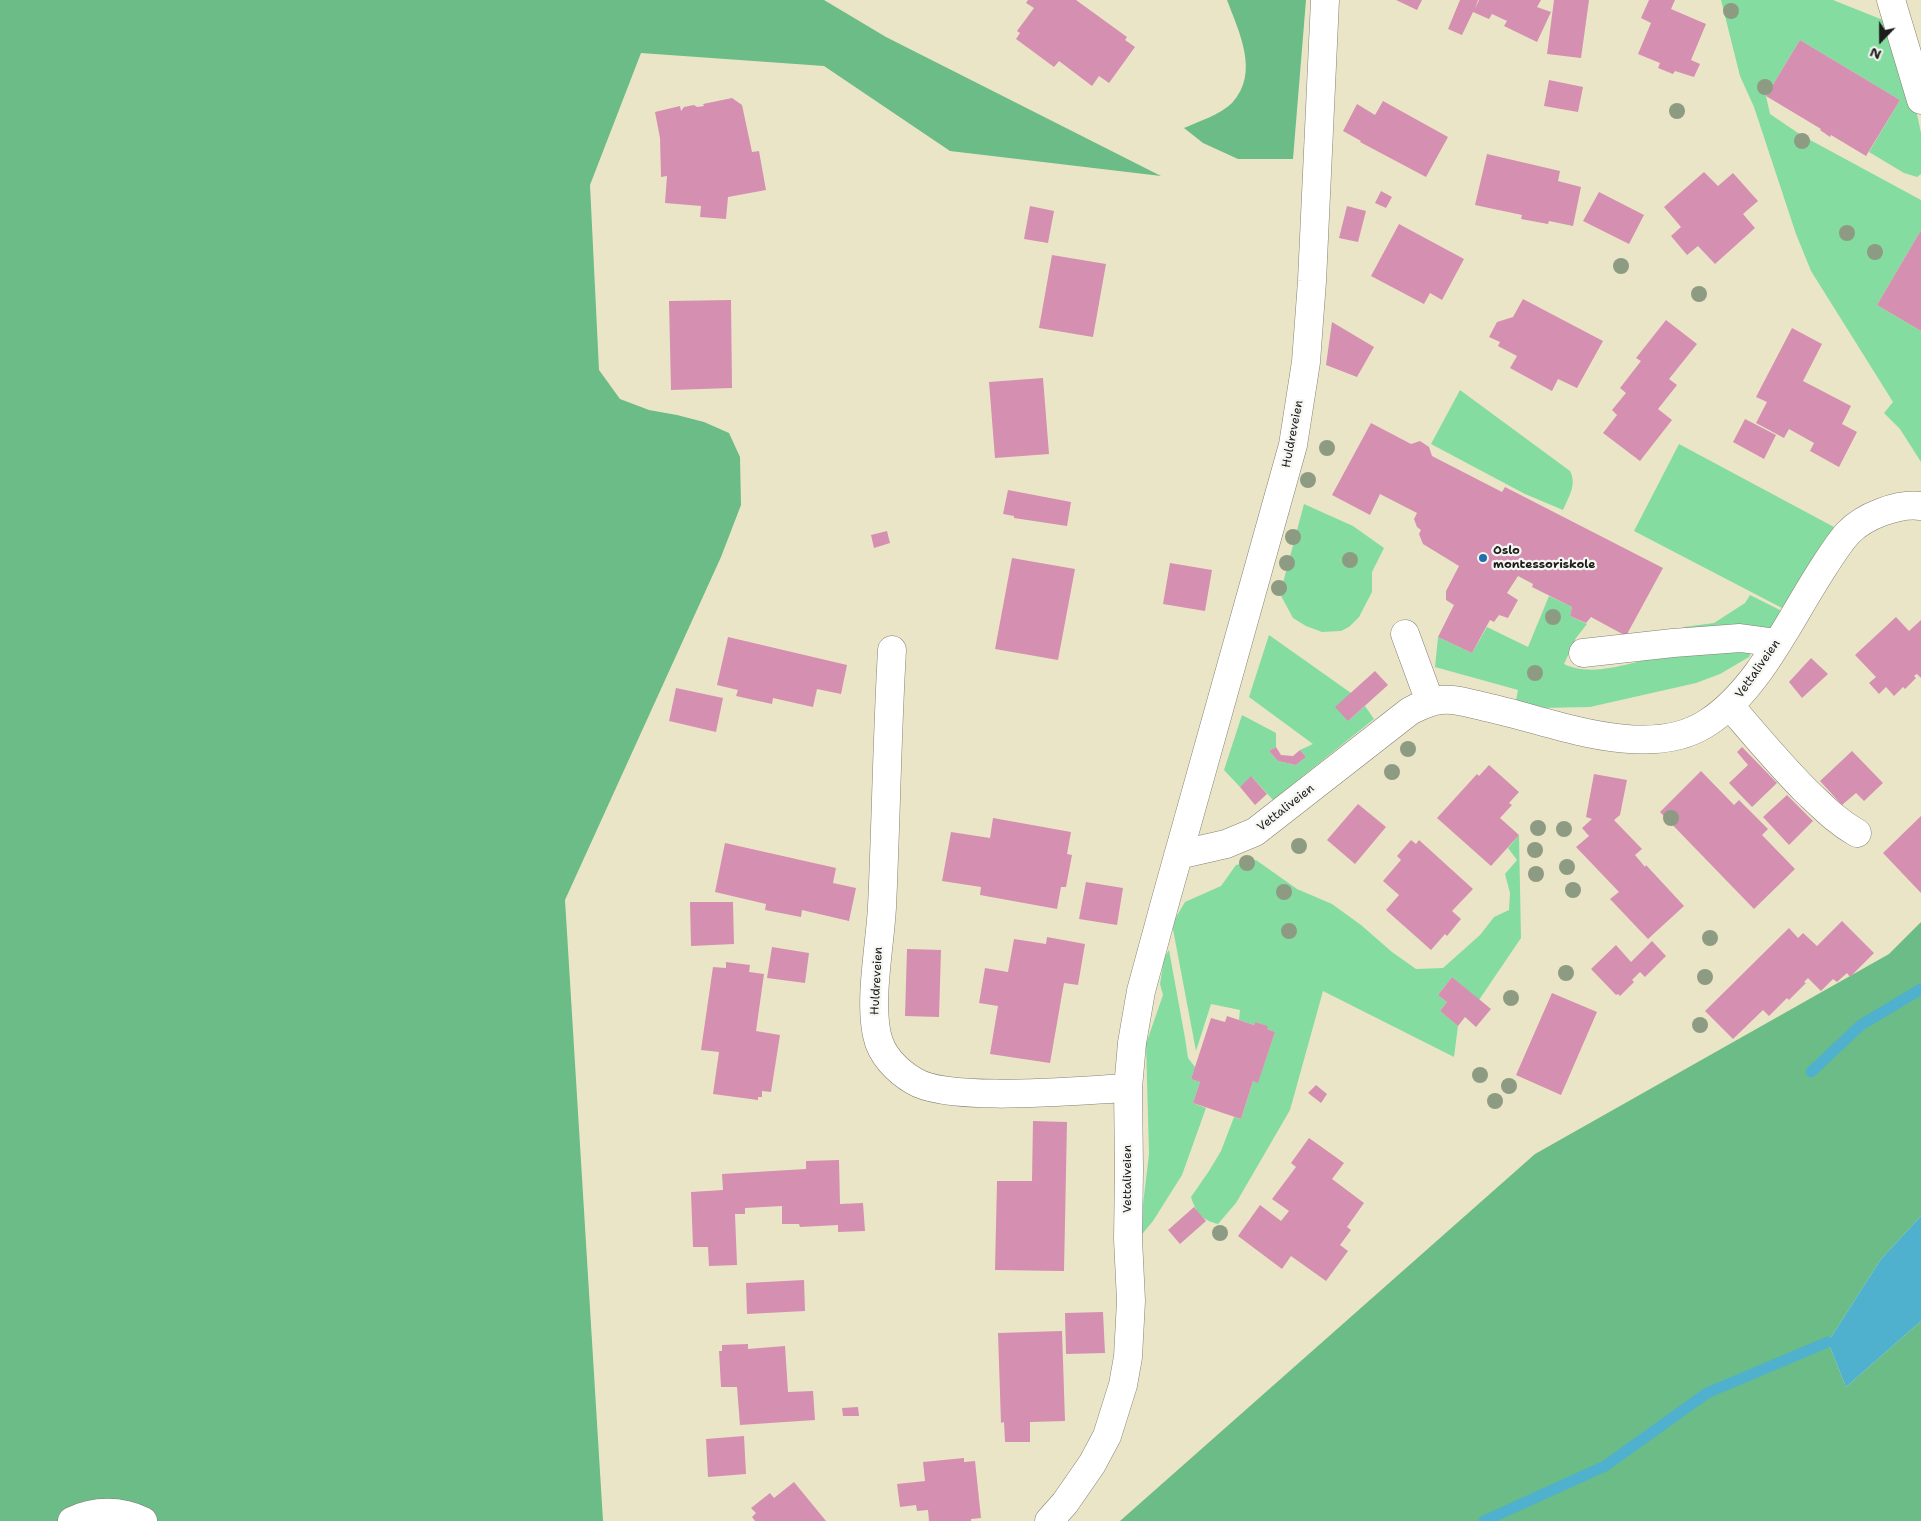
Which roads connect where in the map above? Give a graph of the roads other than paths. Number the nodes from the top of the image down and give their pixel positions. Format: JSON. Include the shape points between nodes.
{"nodes":[{"id":1,"x":1325,"y":0,"type":"edge"},
{"id":2,"x":1891,"y":0,"type":"edge"},
{"id":3,"x":1921,"y":100,"type":"edge"},
{"id":4,"x":1921,"y":506,"type":"edge"},
{"id":5,"x":1405,"y":634,"type":"dead end"},
{"id":6,"x":1777,"y":643,"type":"junction"},
{"id":7,"x":892,"y":650,"type":"dead end"},
{"id":8,"x":1583,"y":653,"type":"dead end"},
{"id":9,"x":1430,"y":702,"type":"junction"},
{"id":10,"x":1730,"y":706,"type":"junction"},
{"id":11,"x":1857,"y":833,"type":"dead end"},
{"id":12,"x":1178,"y":855,"type":"junction"},
{"id":13,"x":1128,"y":1088,"type":"junction"},
{"id":14,"x":72,"y":1521,"type":"edge"},
{"id":15,"x":143,"y":1521,"type":"edge"},
{"id":16,"x":1048,"y":1521,"type":"edge"}],
"edges":[{"from":1,"to":12,"type":"street","name":"Huldreveien","via":[[1312,289],[1306,362],[1293,445]]},
{"from":2,"to":3,"type":"street"},
{"from":4,"to":6,"type":"street","name":"Vettaliveien","via":[[1899,507],[1860,522],[1848,533]]},
{"from":5,"to":9,"type":"street"},
{"from":6,"to":8,"type":"street","via":[[1740,638]]},
{"from":6,"to":10,"type":"street","name":"Vettaliveien","via":[[1744,692]]},
{"from":7,"to":13,"type":"street","name":"Huldreveien","via":[[875,1013],[877,1036],[886,1055],[899,1071],[915,1082],[936,1089],[986,1093]]},
{"from":9,"to":10,"type":"street","name":"Vettaliveien","via":[[1468,703],[1591,734],[1643,741],[1691,731]]},
{"from":9,"to":12,"type":"street","name":"Vettaliveien","via":[[1410,711],[1255,832],[1226,844]]},
{"from":10,"to":11,"type":"street","via":[[1796,781],[1838,822]]},
{"from":12,"to":13,"type":"street","name":"Vettaliveien","via":[[1141,991]]},
{"from":13,"to":16,"type":"street","name":"Vettaliveien","via":[[1131,1301],[1123,1385],[1107,1436],[1092,1464]]},
{"from":14,"to":15,"type":"street","via":[[98,1512],[124,1514]]}]}
